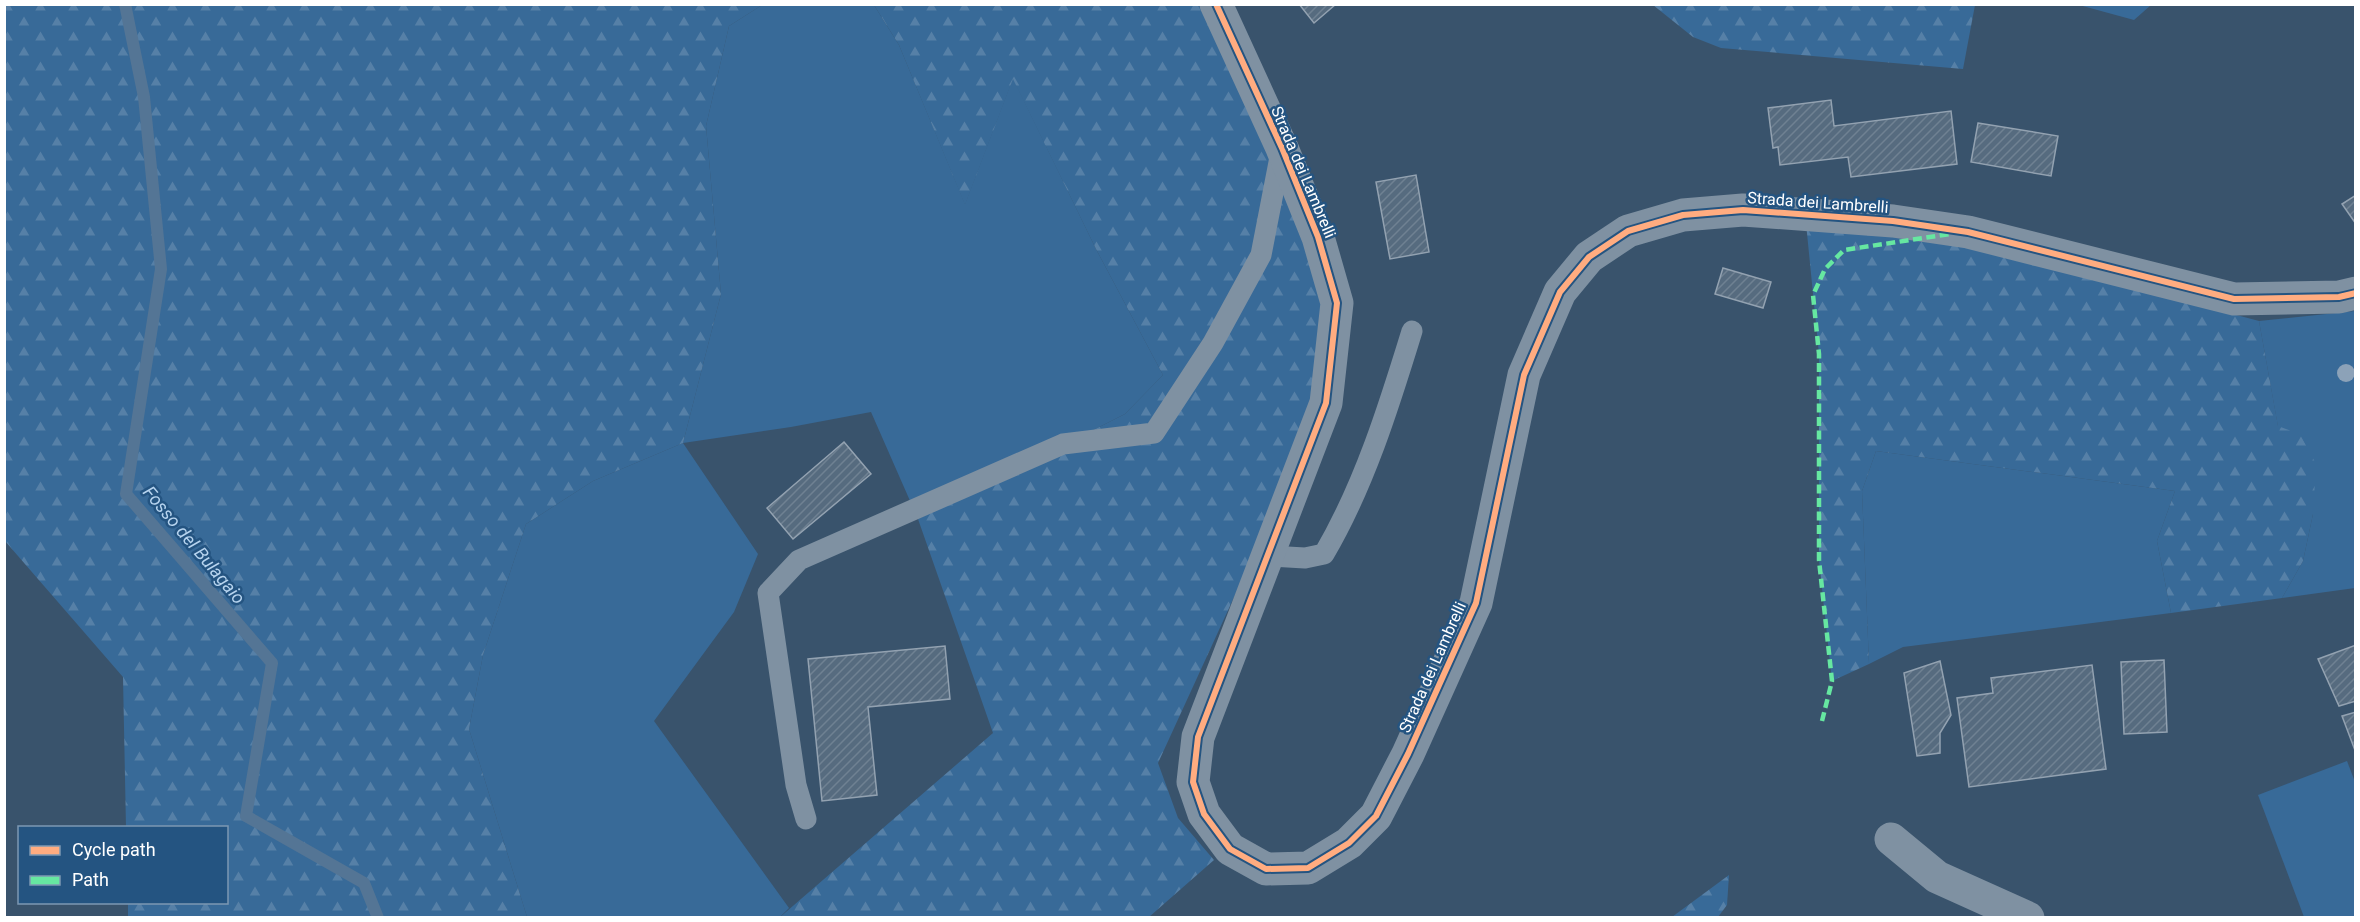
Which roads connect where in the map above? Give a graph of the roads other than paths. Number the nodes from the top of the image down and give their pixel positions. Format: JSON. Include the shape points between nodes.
{"nodes":[{"id":1,"x":1216,"y":4,"type":"edge"},
{"id":2,"x":1282,"y":148,"type":"junction"},
{"id":3,"x":2354,"y":292,"type":"edge"},
{"id":4,"x":1412,"y":331,"type":"dead end"},
{"id":5,"x":1268,"y":556,"type":"junction"},
{"id":6,"x":806,"y":819,"type":"dead end"},
{"id":7,"x":1891,"y":839,"type":"dead end"},
{"id":8,"x":2028,"y":918,"type":"edge"}],
"edges":[{"from":1,"to":2,"type":"street","name":"Strada dei Lambrelli"},
{"from":2,"to":5,"type":"street","name":"Strada dei Lambrelli","via":[[1318,237],[1337,303],[1326,403]]},
{"from":2,"to":6,"type":"lane","via":[[1261,255],[1213,343],[1154,433],[1063,444],[799,560],[768,593],[796,786]]},
{"from":3,"to":5,"type":"street","name":"Strada dei Lambrelli","via":[[2339,297],[2292,300],[2234,299],[1968,232],[1893,221],[1743,210],[1683,215],[1628,231],[1589,257],[1560,292],[1529,365],[1476,603],[1408,754],[1376,816],[1349,843],[1308,868],[1266,869],[1230,849],[1204,814],[1193,782],[1198,737]]},
{"from":4,"to":5,"type":"lane","via":[[1344,520],[1324,554],[1305,558]]},
{"from":7,"to":8,"type":"street","via":[[1937,877]]}]}
